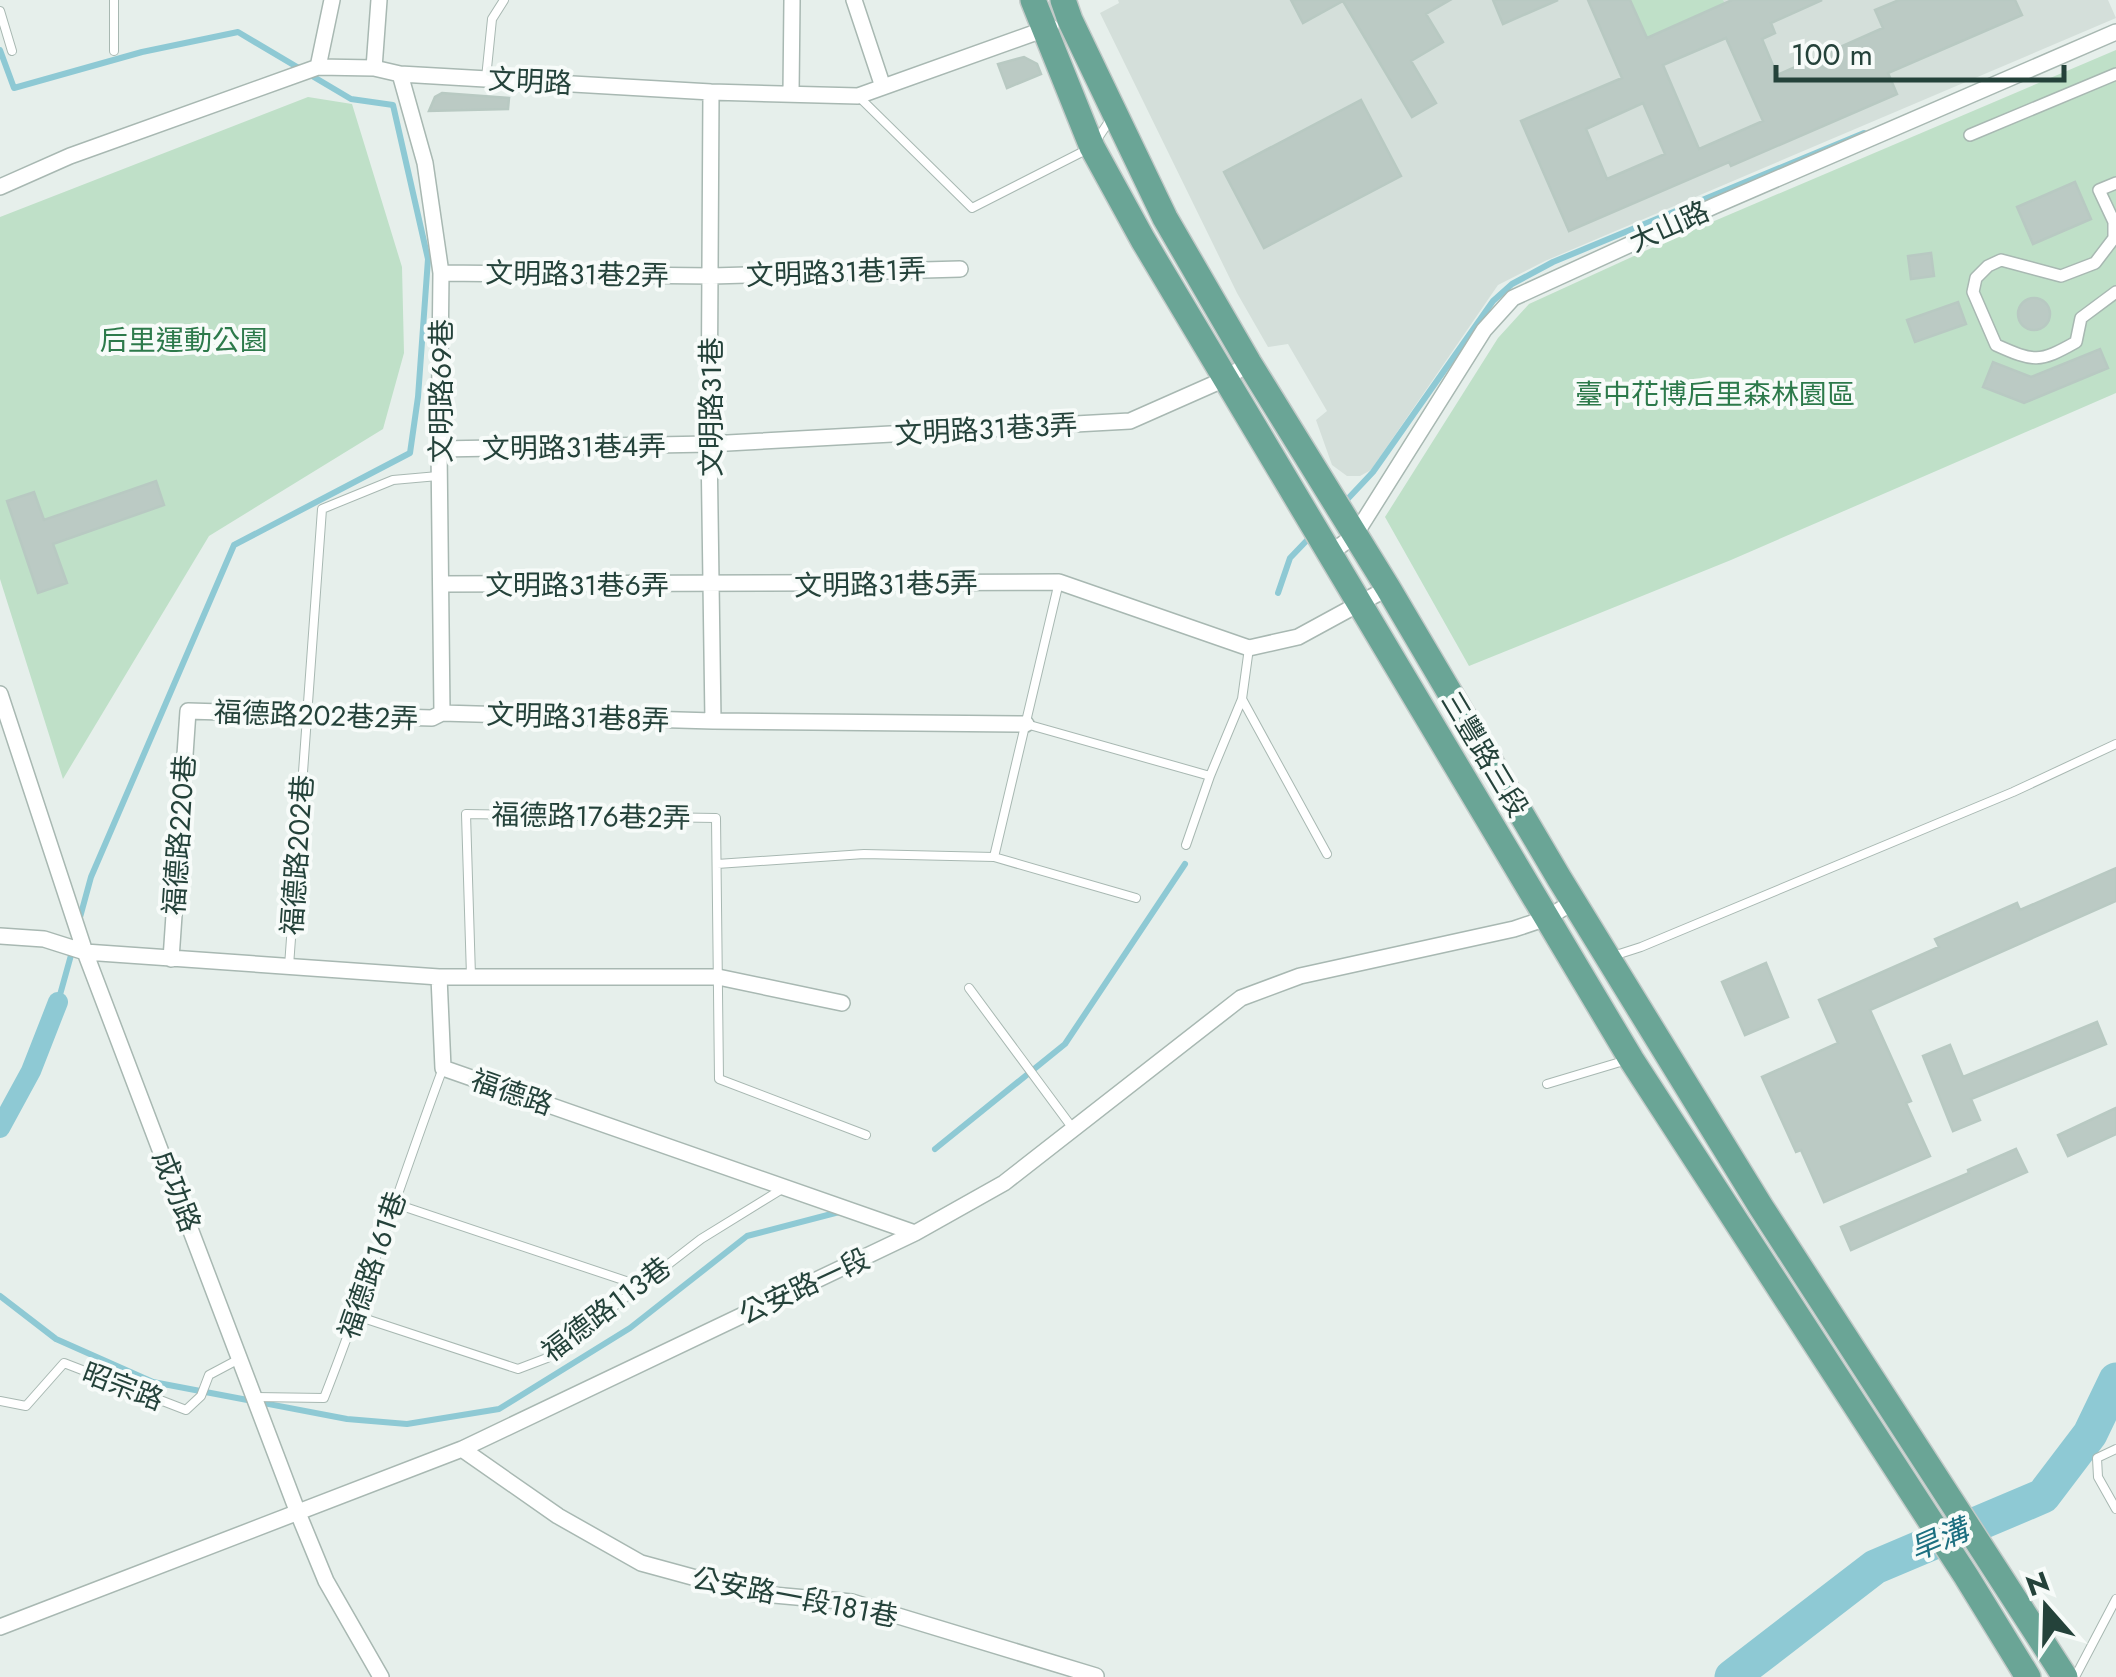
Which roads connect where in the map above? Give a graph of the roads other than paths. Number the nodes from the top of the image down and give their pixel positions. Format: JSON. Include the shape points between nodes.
{"nodes":[{"id":1,"x":114,"y":0,"type":"edge"},
{"id":2,"x":332,"y":0,"type":"edge"},
{"id":3,"x":379,"y":0,"type":"edge"},
{"id":4,"x":504,"y":0,"type":"edge"},
{"id":5,"x":854,"y":0,"type":"edge"},
{"id":6,"x":1033,"y":0,"type":"edge"},
{"id":7,"x":792,"y":1,"type":"edge"},
{"id":8,"x":1066,"y":10,"type":"edge"},
{"id":9,"x":0,"y":12,"type":"edge"},
{"id":10,"x":1043,"y":30,"type":"junction"},
{"id":11,"x":2116,"y":32,"type":"edge"},
{"id":12,"x":114,"y":50,"type":"dead end"},
{"id":13,"x":12,"y":52,"type":"dead end"},
{"id":14,"x":318,"y":67,"type":"junction"},
{"id":15,"x":374,"y":68,"type":"junction"},
{"id":16,"x":400,"y":74,"type":"junction"},
{"id":17,"x":2116,"y":74,"type":"edge"},
{"id":18,"x":486,"y":78,"type":"junction"},
{"id":19,"x":883,"y":87,"type":"junction"},
{"id":20,"x":711,"y":92,"type":"junction"},
{"id":21,"x":791,"y":93,"type":"junction"},
{"id":22,"x":858,"y":96,"type":"junction"},
{"id":23,"x":1114,"y":114,"type":"junction"},
{"id":24,"x":1970,"y":135,"type":"dead end"},
{"id":25,"x":1092,"y":147,"type":"junction"},
{"id":26,"x":2116,"y":183,"type":"edge"},
{"id":27,"x":0,"y":187,"type":"edge"},
{"id":28,"x":2115,"y":239,"type":"edge"},
{"id":29,"x":960,"y":269,"type":"dead end"},
{"id":30,"x":442,"y":273,"type":"junction"},
{"id":31,"x":712,"y":276,"type":"junction"},
{"id":32,"x":2116,"y":292,"type":"edge"},
{"id":33,"x":1249,"y":363,"type":"junction"},
{"id":34,"x":1226,"y":379,"type":"junction"},
{"id":35,"x":709,"y":444,"type":"junction"},
{"id":36,"x":439,"y":449,"type":"junction"},
{"id":37,"x":440,"y":476,"type":"junction"},
{"id":38,"x":1356,"y":535,"type":"junction"},
{"id":39,"x":1332,"y":552,"type":"junction"},
{"id":40,"x":1059,"y":582,"type":"junction"},
{"id":41,"x":442,"y":584,"type":"junction"},
{"id":42,"x":712,"y":585,"type":"junction"},
{"id":43,"x":1388,"y":588,"type":"junction"},
{"id":44,"x":1361,"y":602,"type":"junction"},
{"id":45,"x":1249,"y":648,"type":"junction"},
{"id":46,"x":1,"y":698,"type":"edge"},
{"id":47,"x":1242,"y":699,"type":"junction"},
{"id":48,"x":188,"y":711,"type":"joint"},
{"id":49,"x":442,"y":713,"type":"junction"},
{"id":50,"x":307,"y":717,"type":"junction"},
{"id":51,"x":714,"y":721,"type":"junction"},
{"id":52,"x":1026,"y":724,"type":"junction"},
{"id":53,"x":2116,"y":744,"type":"edge"},
{"id":54,"x":1210,"y":776,"type":"junction"},
{"id":55,"x":1186,"y":844,"type":"dead end"},
{"id":56,"x":1327,"y":854,"type":"dead end"},
{"id":57,"x":994,"y":857,"type":"junction"},
{"id":58,"x":717,"y":864,"type":"junction"},
{"id":59,"x":1136,"y":898,"type":"dead end"},
{"id":60,"x":1573,"y":902,"type":"junction"},
{"id":61,"x":1547,"y":918,"type":"junction"},
{"id":62,"x":0,"y":936,"type":"edge"},
{"id":63,"x":86,"y":952,"type":"junction"},
{"id":64,"x":1608,"y":957,"type":"junction"},
{"id":65,"x":171,"y":958,"type":"junction"},
{"id":66,"x":289,"y":966,"type":"junction"},
{"id":67,"x":439,"y":976,"type":"junction"},
{"id":68,"x":471,"y":976,"type":"junction"},
{"id":69,"x":718,"y":977,"type":"junction"},
{"id":70,"x":969,"y":988,"type":"dead end"},
{"id":71,"x":842,"y":1003,"type":"dead end"},
{"id":72,"x":1632,"y":1059,"type":"junction"},
{"id":73,"x":443,"y":1068,"type":"junction"},
{"id":74,"x":1547,"y":1084,"type":"dead end"},
{"id":75,"x":1074,"y":1130,"type":"junction"},
{"id":76,"x":866,"y":1135,"type":"dead end"},
{"id":77,"x":786,"y":1187,"type":"junction"},
{"id":78,"x":393,"y":1203,"type":"junction"},
{"id":79,"x":915,"y":1233,"type":"junction"},
{"id":80,"x":638,"y":1285,"type":"junction"},
{"id":81,"x":356,"y":1316,"type":"junction"},
{"id":82,"x":241,"y":1358,"type":"junction"},
{"id":83,"x":255,"y":1397,"type":"junction"},
{"id":84,"x":0,"y":1402,"type":"edge"},
{"id":85,"x":1914,"y":1447,"type":"junction"},
{"id":86,"x":462,"y":1449,"type":"junction"},
{"id":87,"x":2116,"y":1449,"type":"edge"},
{"id":88,"x":1892,"y":1462,"type":"junction"},
{"id":89,"x":2116,"y":1508,"type":"edge"},
{"id":90,"x":298,"y":1513,"type":"junction"},
{"id":91,"x":2116,"y":1599,"type":"edge"},
{"id":92,"x":0,"y":1627,"type":"edge"},
{"id":93,"x":1096,"y":1676,"type":"edge"},
{"id":94,"x":381,"y":1677,"type":"edge"},
{"id":95,"x":2028,"y":1677,"type":"edge"},
{"id":96,"x":2065,"y":1677,"type":"edge"},
{"id":97,"x":2075,"y":1677,"type":"edge"}],
"edges":[{"from":1,"to":12,"type":"lane"},
{"from":2,"to":14,"type":"street"},
{"from":3,"to":15,"type":"street"},
{"from":4,"to":18,"type":"lane","via":[[492,18]]},
{"from":5,"to":19,"type":"street"},
{"from":6,"to":10,"type":"main road","name":"三豐路三段"},
{"from":7,"to":21,"type":"street"},
{"from":8,"to":10,"type":"street","name":"文明路"},
{"from":8,"to":23,"type":"main road","name":"三豐路三段"},
{"from":9,"to":13,"type":"lane"},
{"from":10,"to":19,"type":"street","name":"文明路"},
{"from":10,"to":25,"type":"main road","name":"三豐路三段"},
{"from":11,"to":38,"type":"street","name":"大山路","via":[[1513,298],[1484,330]]},
{"from":14,"to":15,"type":"street","name":"文明路"},
{"from":14,"to":27,"type":"street","name":"文明路"},
{"from":15,"to":16,"type":"street","name":"文明路"},
{"from":16,"to":18,"type":"street","name":"文明路"},
{"from":16,"to":30,"type":"street","name":"文明路69巷","via":[[425,163]]},
{"from":17,"to":24,"type":"street"},
{"from":18,"to":20,"type":"street","name":"文明路"},
{"from":19,"to":22,"type":"street","name":"文明路"},
{"from":20,"to":21,"type":"street","name":"文明路"},
{"from":20,"to":31,"type":"street","name":"文明路31巷"},
{"from":21,"to":22,"type":"street","name":"文明路"},
{"from":22,"to":25,"type":"lane","via":[[972,208]]},
{"from":23,"to":25,"type":"lane"},
{"from":23,"to":33,"type":"main road","name":"三豐路三段"},
{"from":25,"to":34,"type":"main road","name":"三豐路三段"},
{"from":26,"to":28,"type":"street","via":[[2100,190]]},
{"from":28,"to":32,"type":"street","via":[[2094,264],[2061,276],[2001,260],[1976,278],[1973,292],[1996,344],[2028,360],[2076,342],[2081,318]]},
{"from":29,"to":31,"type":"street","name":"文明路31巷1弄"},
{"from":30,"to":31,"type":"street","name":"文明路31巷2弄"},
{"from":30,"to":36,"type":"street","name":"文明路69巷"},
{"from":31,"to":35,"type":"street","name":"文明路31巷"},
{"from":33,"to":34,"type":"street","name":"文明路31巷3弄"},
{"from":33,"to":38,"type":"main road","name":"三豐路三段"},
{"from":34,"to":35,"type":"street","name":"文明路31巷3弄","via":[[1130,422]]},
{"from":34,"to":39,"type":"main road","name":"三豐路三段"},
{"from":35,"to":36,"type":"street","name":"文明路31巷4弄"},
{"from":35,"to":42,"type":"street","name":"文明路31巷"},
{"from":36,"to":37,"type":"street","name":"文明路69巷"},
{"from":37,"to":41,"type":"street","name":"文明路69巷"},
{"from":37,"to":50,"type":"lane","name":"福德路202巷","via":[[393,480],[322,509]]},
{"from":38,"to":39,"type":"street","name":"大山路"},
{"from":38,"to":43,"type":"main road","name":"三豐路三段"},
{"from":39,"to":44,"type":"main road","name":"三豐路三段"},
{"from":40,"to":42,"type":"street","name":"文明路31巷5弄"},
{"from":40,"to":45,"type":"street","name":"文明路31巷5弄"},
{"from":40,"to":52,"type":"lane"},
{"from":41,"to":42,"type":"street","name":"文明路31巷6弄"},
{"from":41,"to":49,"type":"street","name":"文明路69巷"},
{"from":42,"to":51,"type":"street","name":"文明路31巷"},
{"from":43,"to":44,"type":"street"},
{"from":43,"to":60,"type":"main road","name":"三豐路三段"},
{"from":44,"to":45,"type":"street","via":[[1298,637]]},
{"from":44,"to":61,"type":"main road","name":"三豐路三段"},
{"from":45,"to":47,"type":"lane"},
{"from":46,"to":63,"type":"street","name":"成功路"},
{"from":47,"to":54,"type":"lane"},
{"from":47,"to":56,"type":"lane"},
{"from":48,"to":50,"type":"street","name":"福德路202巷2弄"},
{"from":48,"to":65,"type":"street","name":"福德路220巷"},
{"from":49,"to":50,"type":"street","name":"福德路202巷2弄"},
{"from":49,"to":51,"type":"street","name":"文明路31巷8弄"},
{"from":50,"to":66,"type":"lane","name":"福德路202巷"},
{"from":51,"to":52,"type":"street","name":"文明路31巷8弄"},
{"from":52,"to":54,"type":"lane"},
{"from":52,"to":57,"type":"lane"},
{"from":53,"to":64,"type":"lane"},
{"from":54,"to":55,"type":"lane"},
{"from":57,"to":58,"type":"lane","via":[[864,854]]},
{"from":57,"to":59,"type":"lane"},
{"from":58,"to":68,"type":"lane","name":"福德路176巷2弄","via":[[716,818],[466,814]]},
{"from":58,"to":69,"type":"lane"},
{"from":60,"to":61,"type":"street","name":"公安路一段"},
{"from":60,"to":64,"type":"main road","name":"三豐路三段"},
{"from":61,"to":72,"type":"main road","name":"三豐路三段"},
{"from":61,"to":75,"type":"street","name":"公安路一段","via":[[1300,976],[1242,998]]},
{"from":62,"to":63,"type":"street","via":[[44,939]]},
{"from":63,"to":65,"type":"street"},
{"from":63,"to":82,"type":"street","name":"成功路"},
{"from":64,"to":85,"type":"main road","name":"三豐路三段"},
{"from":65,"to":66,"type":"street"},
{"from":66,"to":67,"type":"street"},
{"from":67,"to":68,"type":"street"},
{"from":67,"to":73,"type":"street","name":"福德路"},
{"from":68,"to":69,"type":"street"},
{"from":69,"to":71,"type":"street"},
{"from":69,"to":76,"type":"lane","via":[[720,1079]]},
{"from":70,"to":75,"type":"lane"},
{"from":72,"to":74,"type":"lane"},
{"from":72,"to":88,"type":"main road","name":"三豐路三段"},
{"from":73,"to":77,"type":"street","name":"福德路"},
{"from":73,"to":78,"type":"lane","name":"福德路161巷"},
{"from":75,"to":79,"type":"street","name":"公安路一段","via":[[1004,1182]]},
{"from":77,"to":79,"type":"street","name":"福德路"},
{"from":77,"to":80,"type":"lane","name":"福德路113巷"},
{"from":78,"to":80,"type":"lane"},
{"from":78,"to":81,"type":"lane","name":"福德路161巷"},
{"from":79,"to":86,"type":"street","name":"公安路一段"},
{"from":80,"to":81,"type":"lane","name":"福德路113巷","via":[[547,1358],[518,1369]]},
{"from":81,"to":83,"type":"lane","name":"福德路161巷","via":[[324,1398]]},
{"from":82,"to":83,"type":"street","name":"成功路"},
{"from":82,"to":84,"type":"lane","name":"昭宗路","via":[[209,1375],[186,1410],[64,1364],[26,1406]]},
{"from":83,"to":90,"type":"street","name":"成功路"},
{"from":85,"to":88,"type":"main road"},
{"from":85,"to":96,"type":"main road","name":"三豐路三段"},
{"from":86,"to":90,"type":"street","name":"公安路一段"},
{"from":86,"to":93,"type":"street","name":"公安路一段181巷","via":[[641,1563],[751,1593],[852,1602]]},
{"from":87,"to":89,"type":"lane","via":[[2097,1458],[2098,1476]]},
{"from":88,"to":95,"type":"main road","name":"三豐路三段"},
{"from":90,"to":92,"type":"street","name":"公安路一段"},
{"from":90,"to":94,"type":"street","name":"成功路","via":[[326,1581]]},
{"from":91,"to":97,"type":"lane"}]}
